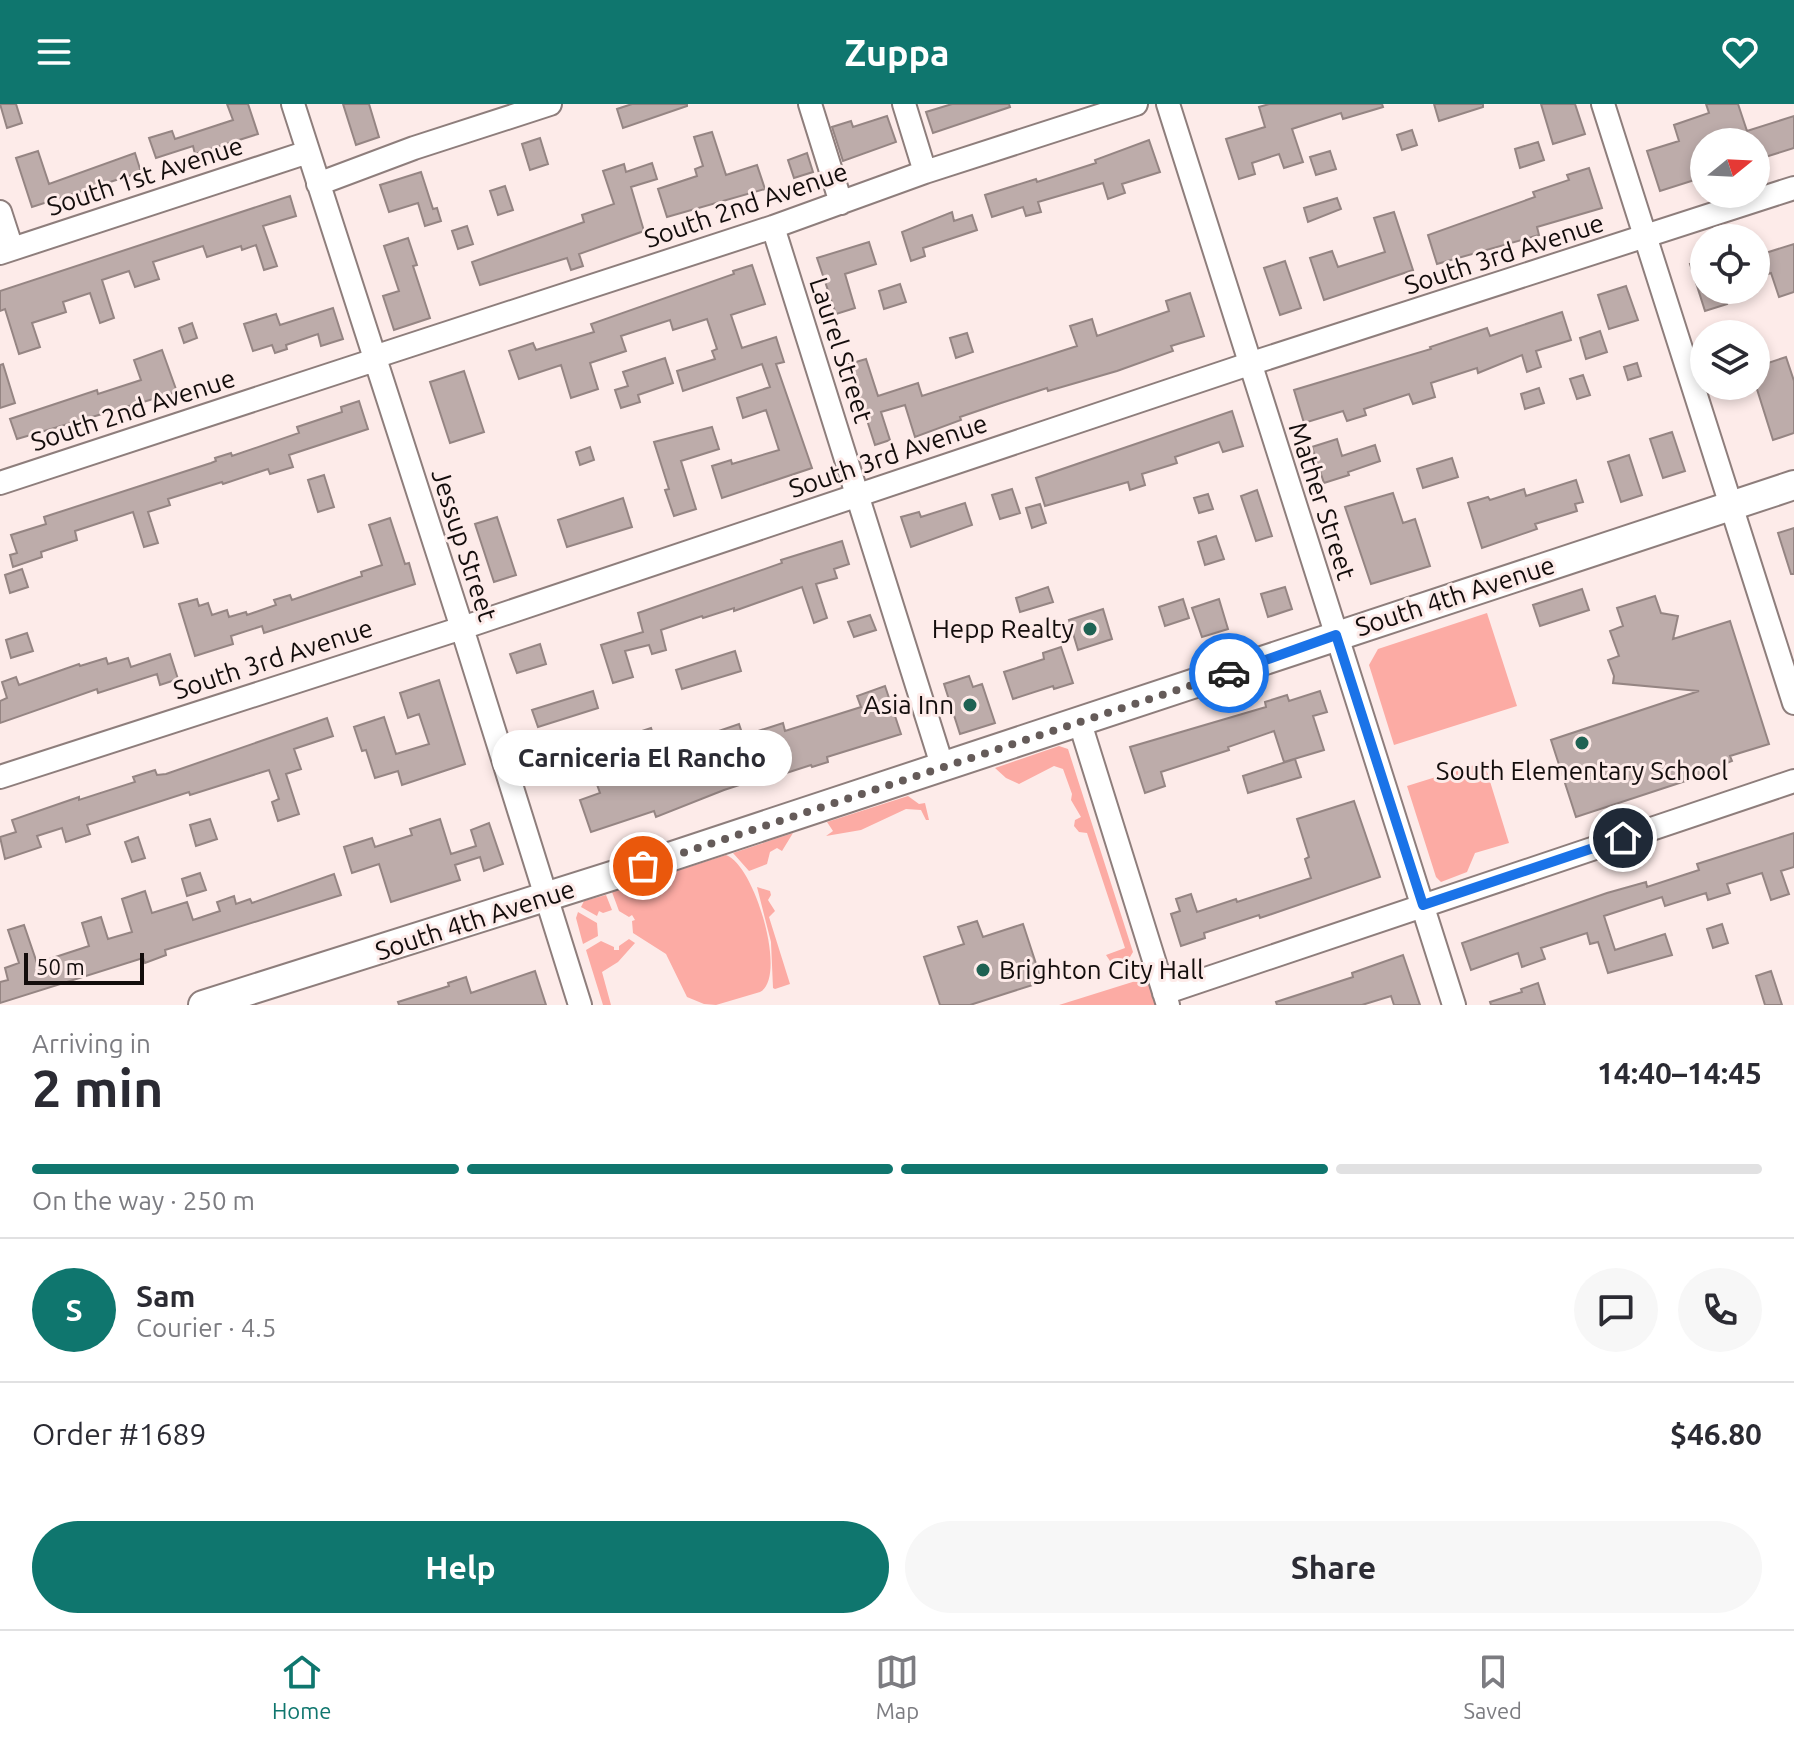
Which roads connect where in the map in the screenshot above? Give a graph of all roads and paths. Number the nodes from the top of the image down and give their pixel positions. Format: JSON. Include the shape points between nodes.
{"nodes":[{"id":1,"x":293,"y":104,"type":"edge"},
{"id":2,"x":548,"y":104,"type":"edge"},
{"id":3,"x":810,"y":104,"type":"edge"},
{"id":4,"x":904,"y":104,"type":"edge"},
{"id":5,"x":1136,"y":104,"type":"edge"},
{"id":6,"x":1168,"y":104,"type":"edge"},
{"id":7,"x":1603,"y":104,"type":"edge"},
{"id":8,"x":308,"y":152,"type":"junction"},
{"id":9,"x":925,"y":172,"type":"junction"},
{"id":10,"x":318,"y":184,"type":"junction"},
{"id":11,"x":1794,"y":188,"type":"edge"},
{"id":12,"x":841,"y":203,"type":"junction"},
{"id":13,"x":0,"y":212,"type":"edge"},
{"id":14,"x":773,"y":227,"type":"junction"},
{"id":15,"x":1646,"y":238,"type":"junction"},
{"id":16,"x":6,"y":251,"type":"edge"},
{"id":17,"x":374,"y":359,"type":"junction"},
{"id":18,"x":1249,"y":364,"type":"junction"},
{"id":19,"x":0,"y":483,"type":"edge"},
{"id":20,"x":1794,"y":485,"type":"edge"},
{"id":21,"x":857,"y":495,"type":"junction"},
{"id":22,"x":1731,"y":506,"type":"junction"},
{"id":23,"x":462,"y":628,"type":"junction"},
{"id":24,"x":1336,"y":635,"type":"junction"},
{"id":25,"x":1794,"y":703,"type":"edge"},
{"id":26,"x":1080,"y":723,"type":"junction"},
{"id":27,"x":942,"y":765,"type":"junction"},
{"id":28,"x":0,"y":777,"type":"edge"},
{"id":29,"x":1794,"y":781,"type":"edge"},
{"id":30,"x":546,"y":897,"type":"junction"},
{"id":31,"x":1423,"y":905,"type":"junction"},
{"id":32,"x":1166,"y":999,"type":"edge"},
{"id":33,"x":203,"y":1005,"type":"edge"},
{"id":34,"x":580,"y":1005,"type":"edge"},
{"id":35,"x":1454,"y":1005,"type":"edge"}],
"edges":[{"from":1,"to":8,"type":"street","name":"Jessup Street"},
{"from":2,"to":10,"type":"street"},
{"from":3,"to":12,"type":"street"},
{"from":4,"to":9,"type":"street"},
{"from":5,"to":9,"type":"street","name":"South 2nd Avenue"},
{"from":6,"to":18,"type":"street","name":"Mather Street"},
{"from":7,"to":15,"type":"street"},
{"from":8,"to":10,"type":"street","name":"Jessup Street"},
{"from":8,"to":16,"type":"street","name":"South 1st Avenue"},
{"from":9,"to":12,"type":"street","name":"South 2nd Avenue"},
{"from":10,"to":17,"type":"street","name":"Jessup Street"},
{"from":11,"to":15,"type":"street","name":"South 3rd Avenue"},
{"from":12,"to":14,"type":"street","name":"South 2nd Avenue"},
{"from":13,"to":16,"type":"street"},
{"from":14,"to":17,"type":"street","name":"South 2nd Avenue"},
{"from":14,"to":21,"type":"street","name":"Laurel Street"},
{"from":15,"to":18,"type":"street","name":"South 3rd Avenue"},
{"from":15,"to":22,"type":"street"},
{"from":17,"to":19,"type":"street","name":"South 2nd Avenue"},
{"from":17,"to":23,"type":"street","name":"Jessup Street"},
{"from":18,"to":21,"type":"street","name":"South 3rd Avenue"},
{"from":18,"to":24,"type":"street","name":"Mather Street"},
{"from":20,"to":22,"type":"main road","name":"South 4th Avenue"},
{"from":21,"to":23,"type":"street","name":"South 3rd Avenue"},
{"from":21,"to":27,"type":"street","name":"Laurel Street"},
{"from":22,"to":24,"type":"main road","name":"South 4th Avenue"},
{"from":22,"to":25,"type":"street"},
{"from":23,"to":28,"type":"street","name":"South 3rd Avenue"},
{"from":23,"to":30,"type":"street","name":"Jessup Street"},
{"from":24,"to":26,"type":"main road","name":"South 4th Avenue"},
{"from":24,"to":31,"type":"street","name":"Mather Street"},
{"from":26,"to":27,"type":"main road","name":"South 4th Avenue"},
{"from":26,"to":32,"type":"street"},
{"from":27,"to":30,"type":"main road","name":"South 4th Avenue"},
{"from":29,"to":31,"type":"street"},
{"from":30,"to":33,"type":"main road","name":"South 4th Avenue"},
{"from":30,"to":34,"type":"street","name":"Jessup Street"},
{"from":31,"to":32,"type":"street"},
{"from":31,"to":35,"type":"street","name":"Mather Street"}]}
